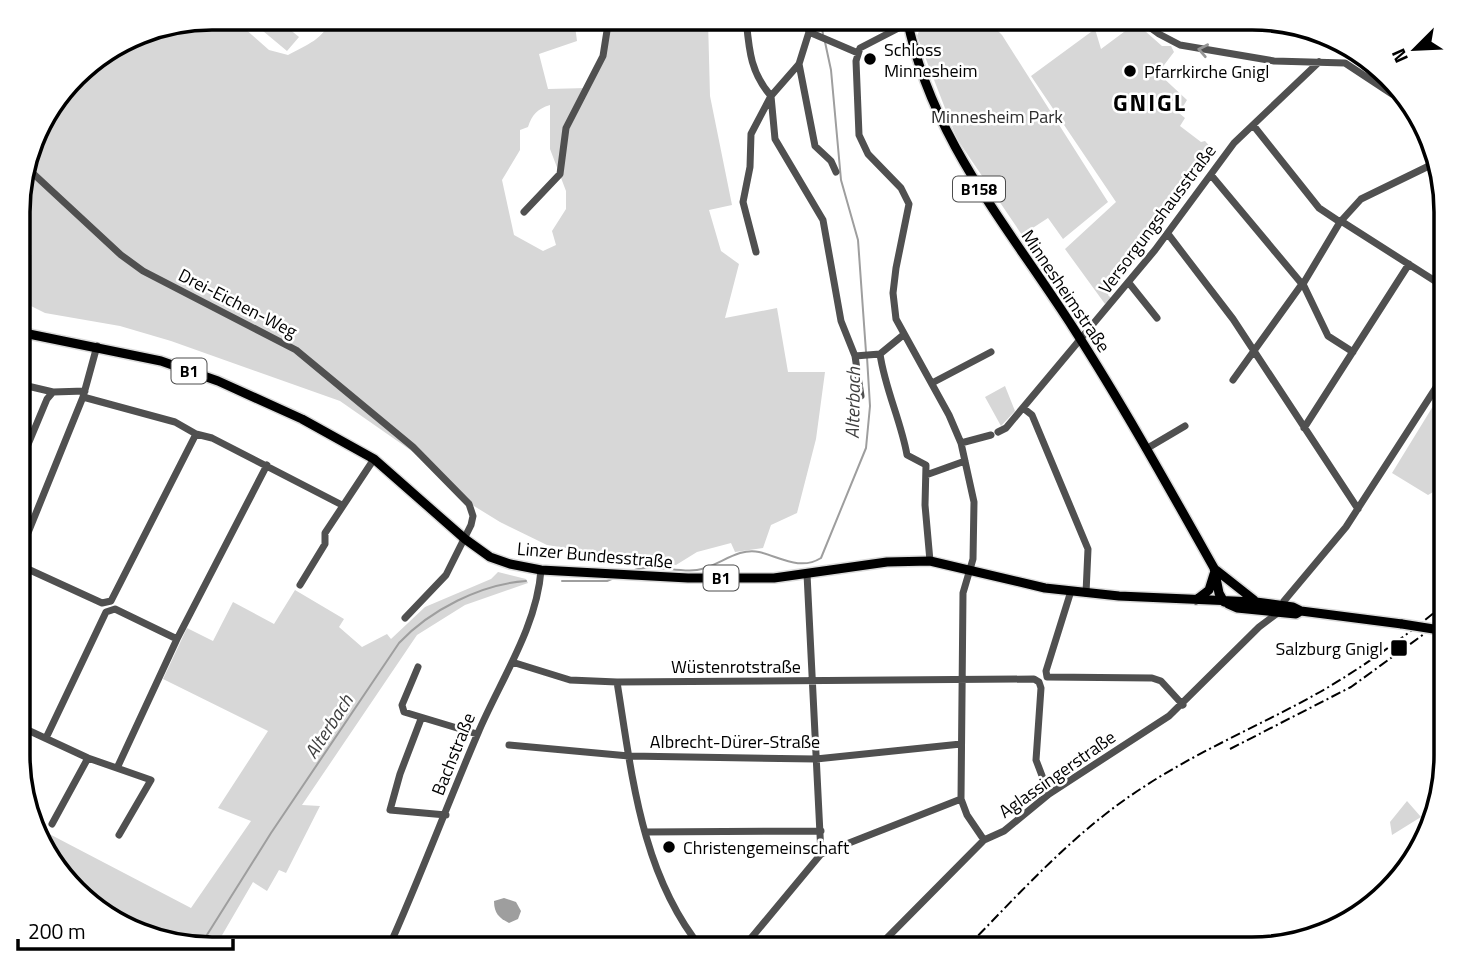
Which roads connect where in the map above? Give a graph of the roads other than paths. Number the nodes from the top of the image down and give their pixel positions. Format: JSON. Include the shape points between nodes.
{"nodes":[{"id":1,"x":607,"y":30,"type":"edge"},
{"id":2,"x":747,"y":30,"type":"edge"},
{"id":3,"x":889,"y":30,"type":"edge"},
{"id":4,"x":910,"y":30,"type":"edge"},
{"id":5,"x":1153,"y":30,"type":"edge"},
{"id":6,"x":809,"y":32,"type":"joint"},
{"id":7,"x":858,"y":53,"type":"junction"},
{"id":8,"x":1319,"y":62,"type":"junction"},
{"id":9,"x":799,"y":64,"type":"junction"},
{"id":10,"x":1389,"y":92,"type":"edge"},
{"id":11,"x":771,"y":96,"type":"junction"},
{"id":12,"x":1253,"y":125,"type":"junction"},
{"id":13,"x":1428,"y":166,"type":"edge"},
{"id":14,"x":836,"y":172,"type":"dead end"},
{"id":15,"x":34,"y":174,"type":"edge"},
{"id":16,"x":1210,"y":176,"type":"junction"},
{"id":17,"x":524,"y":212,"type":"dead end"},
{"id":18,"x":1341,"y":222,"type":"junction"},
{"id":19,"x":1168,"y":234,"type":"junction"},
{"id":20,"x":756,"y":252,"type":"dead end"},
{"id":21,"x":1409,"y":264,"type":"junction"},
{"id":22,"x":1434,"y":280,"type":"edge"},
{"id":23,"x":1129,"y":283,"type":"junction"},
{"id":24,"x":1157,"y":318,"type":"dead end"},
{"id":25,"x":30,"y":334,"type":"edge"},
{"id":26,"x":902,"y":336,"type":"junction"},
{"id":27,"x":1081,"y":340,"type":"junction"},
{"id":28,"x":97,"y":346,"type":"junction"},
{"id":29,"x":991,"y":352,"type":"dead end"},
{"id":30,"x":1255,"y":352,"type":"junction"},
{"id":31,"x":1353,"y":352,"type":"junction"},
{"id":32,"x":880,"y":354,"type":"junction"},
{"id":33,"x":863,"y":356,"type":"junction"},
{"id":34,"x":1233,"y":380,"type":"dead end"},
{"id":35,"x":932,"y":383,"type":"junction"},
{"id":36,"x":30,"y":387,"type":"edge"},
{"id":37,"x":1434,"y":391,"type":"edge"},
{"id":38,"x":53,"y":392,"type":"junction"},
{"id":39,"x":84,"y":394,"type":"junction"},
{"id":40,"x":862,"y":396,"type":"dead end"},
{"id":41,"x":1023,"y":408,"type":"junction"},
{"id":42,"x":1185,"y":426,"type":"dead end"},
{"id":43,"x":1304,"y":428,"type":"junction"},
{"id":44,"x":197,"y":434,"type":"junction"},
{"id":45,"x":30,"y":440,"type":"edge"},
{"id":46,"x":961,"y":443,"type":"junction"},
{"id":47,"x":1146,"y":449,"type":"junction"},
{"id":48,"x":373,"y":460,"type":"junction"},
{"id":49,"x":965,"y":461,"type":"junction"},
{"id":50,"x":267,"y":464,"type":"junction"},
{"id":51,"x":926,"y":475,"type":"junction"},
{"id":52,"x":342,"y":505,"type":"junction"},
{"id":53,"x":1358,"y":509,"type":"junction"},
{"id":54,"x":30,"y":528,"type":"edge"},
{"id":55,"x":465,"y":539,"type":"junction"},
{"id":56,"x":930,"y":561,"type":"junction"},
{"id":57,"x":970,"y":568,"type":"junction"},
{"id":58,"x":1214,"y":568,"type":"junction"},
{"id":59,"x":30,"y":570,"type":"edge"},
{"id":60,"x":541,"y":570,"type":"junction"},
{"id":61,"x":807,"y":575,"type":"junction"},
{"id":62,"x":300,"y":585,"type":"dead end"},
{"id":63,"x":1232,"y":586,"type":"junction"},
{"id":64,"x":1071,"y":592,"type":"junction"},
{"id":65,"x":1086,"y":593,"type":"junction"},
{"id":66,"x":1196,"y":600,"type":"junction"},
{"id":67,"x":1224,"y":603,"type":"junction"},
{"id":68,"x":1258,"y":606,"type":"junction"},
{"id":69,"x":1282,"y":609,"type":"junction"},
{"id":70,"x":405,"y":618,"type":"dead end"},
{"id":71,"x":1259,"y":627,"type":"junction"},
{"id":72,"x":1434,"y":629,"type":"edge"},
{"id":73,"x":177,"y":639,"type":"junction"},
{"id":74,"x":512,"y":662,"type":"junction"},
{"id":75,"x":418,"y":667,"type":"dead end"},
{"id":76,"x":962,"y":680,"type":"junction"},
{"id":77,"x":617,"y":682,"type":"junction"},
{"id":78,"x":811,"y":682,"type":"junction"},
{"id":79,"x":1183,"y":705,"type":"junction"},
{"id":80,"x":421,"y":719,"type":"junction"},
{"id":81,"x":30,"y":731,"type":"edge"},
{"id":82,"x":477,"y":734,"type":"junction"},
{"id":83,"x":46,"y":738,"type":"junction"},
{"id":84,"x":961,"y":744,"type":"junction"},
{"id":85,"x":509,"y":745,"type":"dead end"},
{"id":86,"x":629,"y":756,"type":"junction"},
{"id":87,"x":88,"y":758,"type":"junction"},
{"id":88,"x":816,"y":759,"type":"junction"},
{"id":89,"x":118,"y":766,"type":"junction"},
{"id":90,"x":1049,"y":794,"type":"junction"},
{"id":91,"x":961,"y":799,"type":"junction"},
{"id":92,"x":446,"y":815,"type":"junction"},
{"id":93,"x":52,"y":824,"type":"dead end"},
{"id":94,"x":821,"y":831,"type":"junction"},
{"id":95,"x":645,"y":832,"type":"junction"},
{"id":96,"x":119,"y":835,"type":"dead end"},
{"id":97,"x":984,"y":840,"type":"junction"},
{"id":98,"x":821,"y":854,"type":"junction"},
{"id":99,"x":393,"y":937,"type":"edge"},
{"id":100,"x":692,"y":937,"type":"edge"},
{"id":101,"x":752,"y":937,"type":"edge"},
{"id":102,"x":888,"y":937,"type":"edge"}],
"edges":[{"from":1,"to":17,"type":"street","via":[[603,56],[566,128],[560,174]]},
{"from":2,"to":11,"type":"street","via":[[757,81]]},
{"from":3,"to":7,"type":"street"},
{"from":4,"to":27,"type":"main road","name":"Minnesheimstraße","number":"B158","via":[[925,81],[957,154]]},
{"from":8,"to":5,"type":"street","one_way":true,"via":[[1275,61],[1187,46]]},
{"from":6,"to":7,"type":"street"},
{"from":6,"to":9,"type":"street"},
{"from":7,"to":26,"type":"street","via":[[859,135],[868,154],[901,188],[909,204],[893,293]]},
{"from":8,"to":10,"type":"street","via":[[1345,63]]},
{"from":8,"to":12,"type":"street","name":"Versorgungshausstraße"},
{"from":9,"to":11,"type":"street"},
{"from":9,"to":14,"type":"street","via":[[815,146]]},
{"from":11,"to":20,"type":"street","via":[[751,134],[744,191]]},
{"from":11,"to":33,"type":"street","via":[[775,139],[823,220],[841,321]]},
{"from":12,"to":16,"type":"street","name":"Versorgungshausstraße"},
{"from":12,"to":18,"type":"street","via":[[1319,208]]},
{"from":13,"to":18,"type":"street","via":[[1361,199]]},
{"from":15,"to":55,"type":"street","name":"Drei-Eichen-Weg","via":[[143,271],[296,350],[345,388],[469,504],[473,516]]},
{"from":16,"to":19,"type":"street","name":"Versorgungshausstraße"},
{"from":16,"to":30,"type":"street","via":[[1302,284]]},
{"from":18,"to":21,"type":"street"},
{"from":18,"to":31,"type":"street","via":[[1304,284],[1328,336]]},
{"from":19,"to":23,"type":"street","name":"Versorgungshausstraße"},
{"from":19,"to":30,"type":"street"},
{"from":21,"to":22,"type":"street"},
{"from":21,"to":31,"type":"street"},
{"from":23,"to":24,"type":"street"},
{"from":23,"to":27,"type":"street","name":"Versorgungshausstraße"},
{"from":25,"to":28,"type":"main road","name":"Linzer Bundesstraße","number":"B1"},
{"from":26,"to":32,"type":"street"},
{"from":26,"to":35,"type":"street"},
{"from":27,"to":41,"type":"street","name":"Versorgungshausstraße"},
{"from":27,"to":47,"type":"main road","name":"Minnesheimstraße","number":"B158"},
{"from":28,"to":39,"type":"street"},
{"from":28,"to":48,"type":"main road","name":"Linzer Bundesstraße","number":"B1","via":[[161,361],[218,382],[302,419]]},
{"from":29,"to":35,"type":"street"},
{"from":30,"to":34,"type":"street"},
{"from":30,"to":43,"type":"street"},
{"from":31,"to":43,"type":"street"},
{"from":32,"to":33,"type":"street"},
{"from":32,"to":51,"type":"street","via":[[907,456],[926,465]]},
{"from":33,"to":40,"type":"street"},
{"from":35,"to":46,"type":"street"},
{"from":36,"to":38,"type":"street"},
{"from":37,"to":53,"type":"street","name":"Aglassingerstraße"},
{"from":38,"to":39,"type":"street"},
{"from":38,"to":45,"type":"street"},
{"from":39,"to":44,"type":"street","via":[[175,422]]},
{"from":39,"to":54,"type":"street"},
{"from":41,"to":46,"type":"street","name":"Versorgungshausstraße","via":[[1006,428]]},
{"from":41,"to":65,"type":"street","via":[[1032,415],[1088,549]]},
{"from":42,"to":47,"type":"street"},
{"from":43,"to":53,"type":"street"},
{"from":44,"to":50,"type":"street"},
{"from":44,"to":59,"type":"street","via":[[111,601],[102,603]]},
{"from":46,"to":49,"type":"street"},
{"from":47,"to":58,"type":"main road","name":"Minnesheimstraße","number":"B158"},
{"from":48,"to":52,"type":"street"},
{"from":48,"to":55,"type":"main road","name":"Linzer Bundesstraße","number":"B1"},
{"from":49,"to":51,"type":"street"},
{"from":49,"to":57,"type":"street","via":[[974,502]]},
{"from":50,"to":52,"type":"street"},
{"from":50,"to":73,"type":"street"},
{"from":51,"to":56,"type":"street"},
{"from":52,"to":62,"type":"street"},
{"from":53,"to":69,"type":"street","name":"Aglassingerstraße"},
{"from":55,"to":60,"type":"main road","name":"Linzer Bundesstraße","number":"B1","via":[[500,561]]},
{"from":55,"to":70,"type":"street","name":"Drei-Eichen-Weg","via":[[446,575]]},
{"from":56,"to":57,"type":"main road","name":"Linzer Bundesstraße","number":"B1"},
{"from":56,"to":61,"type":"main road","name":"Linzer Bundesstraße","number":"B1","via":[[887,562]]},
{"from":57,"to":64,"type":"main road","name":"Linzer Bundesstraße","number":"B1","via":[[1013,583]]},
{"from":57,"to":76,"type":"street","via":[[964,593]]},
{"from":58,"to":63,"type":"main road","name":"Minnesheimstraße","number":"B158"},
{"from":58,"to":66,"type":"main road","via":[[1209,590]]},
{"from":58,"to":67,"type":"main road","name":"Minnesheimstraße","number":"B158"},
{"from":60,"to":61,"type":"main road","name":"Linzer Bundesstraße","number":"B1","via":[[744,578]]},
{"from":60,"to":74,"type":"street","name":"Bachstraße","via":[[539,588]]},
{"from":61,"to":78,"type":"street"},
{"from":63,"to":67,"type":"main road"},
{"from":63,"to":68,"type":"main road","name":"Minnesheimstraße","number":"B158"},
{"from":64,"to":65,"type":"main road","name":"Linzer Bundesstraße","number":"B1"},
{"from":64,"to":79,"type":"street","via":[[1047,677],[1152,678],[1161,681]]},
{"from":65,"to":66,"type":"main road","name":"Linzer Bundesstraße","number":"B1"},
{"from":66,"to":67,"type":"main road","name":"Linzer Bundesstraße","number":"B1"},
{"from":67,"to":68,"type":"main road","name":"Linzer Bundesstraße","number":"B1","via":[[1237,608]]},
{"from":68,"to":69,"type":"main road","name":"Linzer Bundesstraße","number":"B1"},
{"from":68,"to":71,"type":"street"},
{"from":69,"to":71,"type":"street","name":"Aglassingerstraße"},
{"from":69,"to":72,"type":"main road","name":"Linzer Bundesstraße","number":"B1","bridge":true},
{"from":71,"to":79,"type":"street","name":"Aglassingerstraße"},
{"from":73,"to":83,"type":"street","via":[[116,609],[106,611]]},
{"from":73,"to":89,"type":"street"},
{"from":74,"to":77,"type":"street","name":"Wüstenrotstraße","via":[[570,680]]},
{"from":74,"to":82,"type":"street","name":"Bachstraße"},
{"from":75,"to":80,"type":"street","via":[[402,705],[404,712]]},
{"from":76,"to":78,"type":"street","name":"Wüstenrotstraße"},
{"from":76,"to":84,"type":"street"},
{"from":76,"to":90,"type":"street","name":"Wüstenrotstraße","via":[[1034,679],[1041,688],[1036,760]]},
{"from":77,"to":78,"type":"street","name":"Wüstenrotstraße"},
{"from":77,"to":86,"type":"street"},
{"from":78,"to":88,"type":"street"},
{"from":79,"to":90,"type":"street","name":"Aglassingerstraße"},
{"from":80,"to":82,"type":"street"},
{"from":80,"to":92,"type":"street","via":[[390,810]]},
{"from":81,"to":83,"type":"street"},
{"from":82,"to":92,"type":"street","name":"Bachstraße"},
{"from":83,"to":87,"type":"street"},
{"from":84,"to":88,"type":"street","name":"Albrecht-Dürer-Straße"},
{"from":84,"to":91,"type":"street"},
{"from":85,"to":86,"type":"street","name":"Albrecht-Dürer-Straße"},
{"from":86,"to":88,"type":"street","name":"Albrecht-Dürer-Straße"},
{"from":86,"to":95,"type":"street"},
{"from":87,"to":89,"type":"street"},
{"from":87,"to":93,"type":"street"},
{"from":88,"to":94,"type":"street"},
{"from":89,"to":96,"type":"street","via":[[151,780]]},
{"from":90,"to":97,"type":"street","name":"Aglassingerstraße","via":[[1004,831]]},
{"from":91,"to":97,"type":"street"},
{"from":91,"to":98,"type":"street"},
{"from":92,"to":99,"type":"street","name":"Bachstraße"},
{"from":94,"to":95,"type":"street"},
{"from":94,"to":98,"type":"street"},
{"from":95,"to":100,"type":"street","via":[[664,891]]},
{"from":97,"to":102,"type":"street","name":"Aglassingerstraße"},
{"from":98,"to":101,"type":"street"}]}
